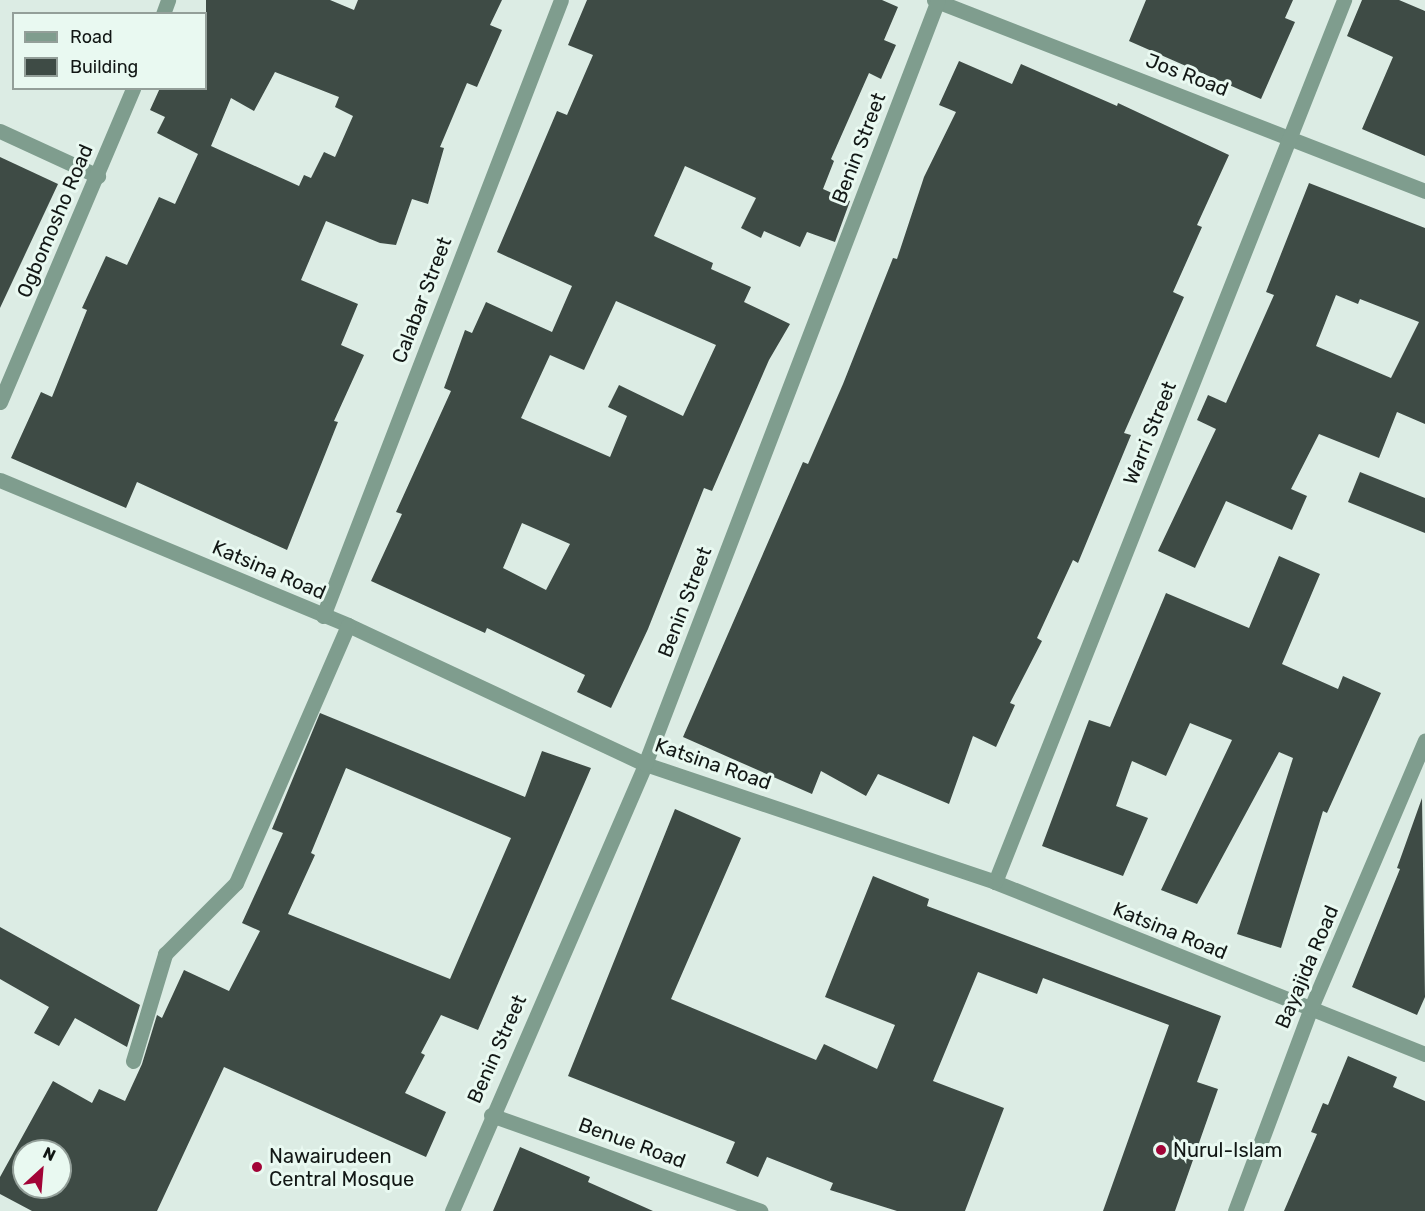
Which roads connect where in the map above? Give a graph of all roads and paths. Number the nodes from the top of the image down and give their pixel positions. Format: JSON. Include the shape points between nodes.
{"nodes":[{"id":1,"x":561,"y":0,"type":"edge"},
{"id":2,"x":1344,"y":0,"type":"edge"},
{"id":3,"x":936,"y":1,"type":"edge"},
{"id":4,"x":132,"y":90,"type":"edge"},
{"id":5,"x":0,"y":131,"type":"edge"},
{"id":6,"x":1291,"y":137,"type":"junction"},
{"id":7,"x":98,"y":176,"type":"junction"},
{"id":8,"x":1425,"y":191,"type":"edge"},
{"id":9,"x":0,"y":402,"type":"edge"},
{"id":10,"x":0,"y":480,"type":"edge"},
{"id":11,"x":323,"y":616,"type":"junction"},
{"id":12,"x":348,"y":625,"type":"junction"},
{"id":13,"x":1425,"y":741,"type":"edge"},
{"id":14,"x":645,"y":764,"type":"junction"},
{"id":15,"x":995,"y":882,"type":"junction"},
{"id":16,"x":1310,"y":1010,"type":"junction"},
{"id":17,"x":1425,"y":1054,"type":"edge"},
{"id":18,"x":133,"y":1061,"type":"dead end"},
{"id":19,"x":490,"y":1115,"type":"junction"},
{"id":20,"x":452,"y":1211,"type":"edge"},
{"id":21,"x":760,"y":1211,"type":"edge"},
{"id":22,"x":1235,"y":1211,"type":"edge"}],
"edges":[{"from":1,"to":11,"type":"street","name":"Calabar Street"},
{"from":2,"to":6,"type":"street","name":"Warri Street"},
{"from":3,"to":6,"type":"street","name":"Jos Road"},
{"from":3,"to":14,"type":"street","name":"Benin Street"},
{"from":4,"to":7,"type":"street","name":"Ogbomosho Road"},
{"from":5,"to":7,"type":"street"},
{"from":6,"to":8,"type":"street","name":"Jos Road"},
{"from":6,"to":15,"type":"street","name":"Warri Street"},
{"from":7,"to":9,"type":"street","name":"Ogbomosho Road"},
{"from":10,"to":11,"type":"street","name":"Katsina Road"},
{"from":11,"to":12,"type":"street","name":"Katsina Road"},
{"from":12,"to":14,"type":"street","name":"Katsina Road"},
{"from":12,"to":18,"type":"street","via":[[236,883],[165,954]]},
{"from":13,"to":16,"type":"street","name":"Bayajida Road"},
{"from":14,"to":15,"type":"street","name":"Katsina Road"},
{"from":14,"to":19,"type":"street","name":"Benin Street"},
{"from":15,"to":16,"type":"street","name":"Katsina Road"},
{"from":16,"to":17,"type":"street","name":"Katsina Road"},
{"from":16,"to":22,"type":"street","name":"Bayajida Road"},
{"from":19,"to":20,"type":"street","name":"Benin Street"},
{"from":19,"to":21,"type":"street","name":"Benue Road"}]}
